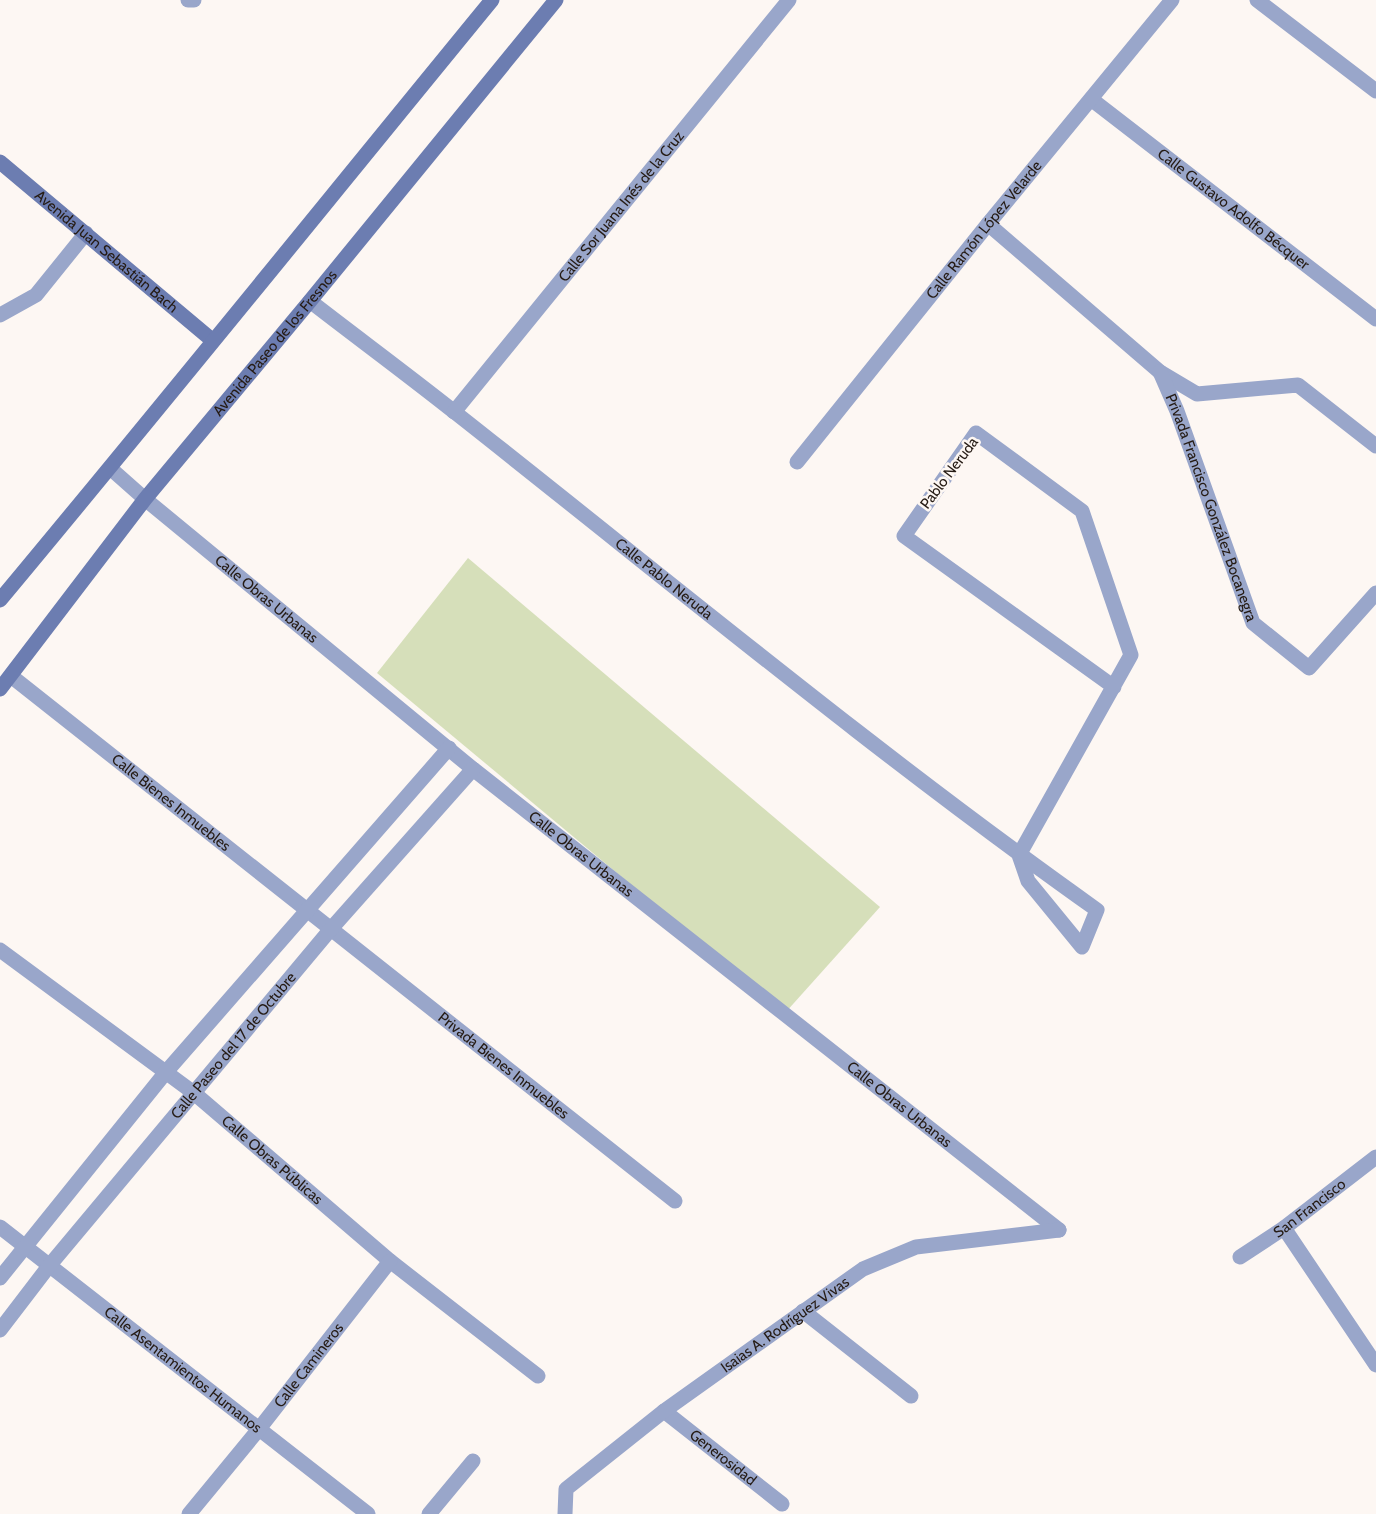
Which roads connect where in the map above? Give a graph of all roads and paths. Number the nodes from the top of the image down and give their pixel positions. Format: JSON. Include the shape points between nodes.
{"nodes":[{"id":1,"x":188,"y":0,"type":"edge"},
{"id":2,"x":194,"y":0,"type":"edge"},
{"id":3,"x":492,"y":0,"type":"edge"},
{"id":4,"x":556,"y":0,"type":"edge"},
{"id":5,"x":789,"y":0,"type":"edge"},
{"id":6,"x":1172,"y":0,"type":"edge"},
{"id":7,"x":1257,"y":0,"type":"edge"},
{"id":8,"x":1376,"y":90,"type":"edge"},
{"id":9,"x":1091,"y":98,"type":"junction"},
{"id":10,"x":0,"y":162,"type":"edge"},
{"id":11,"x":988,"y":224,"type":"junction"},
{"id":12,"x":86,"y":233,"type":"junction"},
{"id":13,"x":310,"y":301,"type":"junction"},
{"id":14,"x":0,"y":315,"type":"edge"},
{"id":15,"x":1376,"y":319,"type":"edge"},
{"id":16,"x":212,"y":340,"type":"junction"},
{"id":17,"x":1160,"y":372,"type":"junction"},
{"id":18,"x":454,"y":412,"type":"junction"},
{"id":19,"x":1376,"y":446,"type":"edge"},
{"id":20,"x":797,"y":462,"type":"dead end"},
{"id":21,"x":110,"y":468,"type":"junction"},
{"id":22,"x":145,"y":499,"type":"junction"},
{"id":23,"x":1376,"y":592,"type":"edge"},
{"id":24,"x":0,"y":600,"type":"edge"},
{"id":25,"x":11,"y":676,"type":"junction"},
{"id":26,"x":1114,"y":687,"type":"junction"},
{"id":27,"x":0,"y":689,"type":"edge"},
{"id":28,"x":449,"y":748,"type":"junction"},
{"id":29,"x":473,"y":768,"type":"junction"},
{"id":30,"x":1019,"y":855,"type":"junction"},
{"id":31,"x":307,"y":911,"type":"junction"},
{"id":32,"x":330,"y":930,"type":"junction"},
{"id":33,"x":0,"y":950,"type":"edge"},
{"id":34,"x":166,"y":1072,"type":"junction"},
{"id":35,"x":194,"y":1093,"type":"junction"},
{"id":36,"x":1376,"y":1157,"type":"edge"},
{"id":37,"x":675,"y":1201,"type":"dead end"},
{"id":38,"x":0,"y":1227,"type":"edge"},
{"id":39,"x":1284,"y":1228,"type":"junction"},
{"id":40,"x":1059,"y":1230,"type":"joint"},
{"id":41,"x":24,"y":1247,"type":"junction"},
{"id":42,"x":1240,"y":1257,"type":"dead end"},
{"id":43,"x":390,"y":1261,"type":"junction"},
{"id":44,"x":49,"y":1266,"type":"junction"},
{"id":45,"x":0,"y":1278,"type":"edge"},
{"id":46,"x":803,"y":1312,"type":"junction"},
{"id":47,"x":0,"y":1330,"type":"edge"},
{"id":48,"x":1376,"y":1365,"type":"edge"},
{"id":49,"x":538,"y":1376,"type":"dead end"},
{"id":50,"x":911,"y":1396,"type":"dead end"},
{"id":51,"x":664,"y":1412,"type":"junction"},
{"id":52,"x":258,"y":1429,"type":"junction"},
{"id":53,"x":473,"y":1461,"type":"dead end"},
{"id":54,"x":782,"y":1504,"type":"dead end"},
{"id":55,"x":189,"y":1514,"type":"edge"},
{"id":56,"x":368,"y":1514,"type":"edge"},
{"id":57,"x":429,"y":1514,"type":"edge"},
{"id":58,"x":565,"y":1514,"type":"edge"}],
"edges":[{"from":1,"to":2,"type":"street"},
{"from":3,"to":16,"type":"street"},
{"from":4,"to":13,"type":"street","name":"Avenida Paseo de los Fresnos"},
{"from":5,"to":18,"type":"street","name":"Calle Sor Juana Inés de la Cruz"},
{"from":6,"to":9,"type":"street","name":"Calle Ramón López Velarde"},
{"from":7,"to":8,"type":"street"},
{"from":9,"to":11,"type":"street","name":"Calle Ramón López Velarde"},
{"from":9,"to":15,"type":"street","name":"Calle Gustavo Adolfo Bécquer"},
{"from":10,"to":12,"type":"street","name":"Avenida Juan Sebastián Bach"},
{"from":11,"to":17,"type":"street","name":"Privada Francisco González Bocanegra"},
{"from":11,"to":20,"type":"street","name":"Calle Ramón López Velarde"},
{"from":12,"to":14,"type":"street","via":[[36,295]]},
{"from":12,"to":16,"type":"street","name":"Avenida Juan Sebastián Bach"},
{"from":13,"to":18,"type":"street","name":"Calle Pablo Neruda"},
{"from":13,"to":22,"type":"street","name":"Avenida Paseo de los Fresnos"},
{"from":16,"to":21,"type":"street"},
{"from":17,"to":19,"type":"street","name":"Privada Francisco González Bocanegra","via":[[1197,394],[1298,385]]},
{"from":17,"to":23,"type":"street","name":"Privada Francisco González Bocanegra","via":[[1253,623],[1309,668]]},
{"from":18,"to":30,"type":"street","name":"Calle Pablo Neruda","via":[[789,678]]},
{"from":21,"to":22,"type":"street","name":"Calle Obras Urbanas"},
{"from":21,"to":24,"type":"street"},
{"from":22,"to":25,"type":"street","name":"Avenida Paseo de los Fresnos"},
{"from":22,"to":28,"type":"street","name":"Calle Obras Urbanas"},
{"from":25,"to":27,"type":"street","name":"Avenida Paseo de los Fresnos"},
{"from":25,"to":31,"type":"street","name":"Calle Bienes Inmuebles"},
{"from":26,"to":26,"type":"street","name":"Pablo Neruda","via":[[1131,655],[1082,512],[976,433],[904,536]]},
{"from":26,"to":30,"type":"street","name":"Pablo Neruda"},
{"from":28,"to":29,"type":"street","name":"Calle Obras Urbanas"},
{"from":28,"to":31,"type":"street","name":"Calle Paseo del 17 de Octubre"},
{"from":29,"to":32,"type":"street","name":"Calle Paseo del 17 de Octubre"},
{"from":29,"to":40,"type":"street","name":"Calle Obras Urbanas"},
{"from":30,"to":30,"type":"street","name":"Calle Pablo Neruda","via":[[1028,881],[1082,947],[1098,910]]},
{"from":31,"to":32,"type":"street","name":"Calle Bienes Inmuebles"},
{"from":31,"to":34,"type":"street","name":"Calle Paseo del 17 de Octubre"},
{"from":32,"to":35,"type":"street","name":"Calle Paseo del 17 de Octubre"},
{"from":32,"to":37,"type":"street","name":"Privada Bienes Inmuebles"},
{"from":33,"to":34,"type":"street","name":"Calle Obras Públicas"},
{"from":34,"to":35,"type":"street","name":"Calle Obras Públicas"},
{"from":34,"to":41,"type":"street","name":"Calle Paseo del 17 de Octubre"},
{"from":35,"to":43,"type":"street","name":"Calle Obras Públicas"},
{"from":35,"to":44,"type":"street","name":"Calle Paseo del 17 de Octubre"},
{"from":36,"to":39,"type":"street","name":"San Francisco"},
{"from":38,"to":41,"type":"street","name":"Calle Asentamientos Humanos"},
{"from":39,"to":42,"type":"street","name":"San Francisco"},
{"from":39,"to":48,"type":"street"},
{"from":40,"to":46,"type":"street","name":"Isaias A. Rodríguez Vivas","via":[[916,1247],[863,1269]]},
{"from":41,"to":44,"type":"street","name":"Calle Asentamientos Humanos"},
{"from":41,"to":45,"type":"street","name":"Calle Paseo del 17 de Octubre"},
{"from":43,"to":49,"type":"street","name":"Calle Obras Públicas"},
{"from":43,"to":52,"type":"street","name":"Calle Camineros"},
{"from":44,"to":47,"type":"street","name":"Calle Paseo del 17 de Octubre"},
{"from":44,"to":52,"type":"street","name":"Calle Asentamientos Humanos"},
{"from":46,"to":50,"type":"street"},
{"from":46,"to":51,"type":"street","name":"Isaias A. Rodríguez Vivas"},
{"from":51,"to":54,"type":"street","name":"Generosidad"},
{"from":51,"to":58,"type":"street","name":"Isaias A. Rodríguez Vivas","via":[[566,1489]]},
{"from":52,"to":55,"type":"street","name":"Calle Camineros"},
{"from":52,"to":56,"type":"street","name":"Calle Asentamientos Humanos"},
{"from":53,"to":57,"type":"street"}]}
